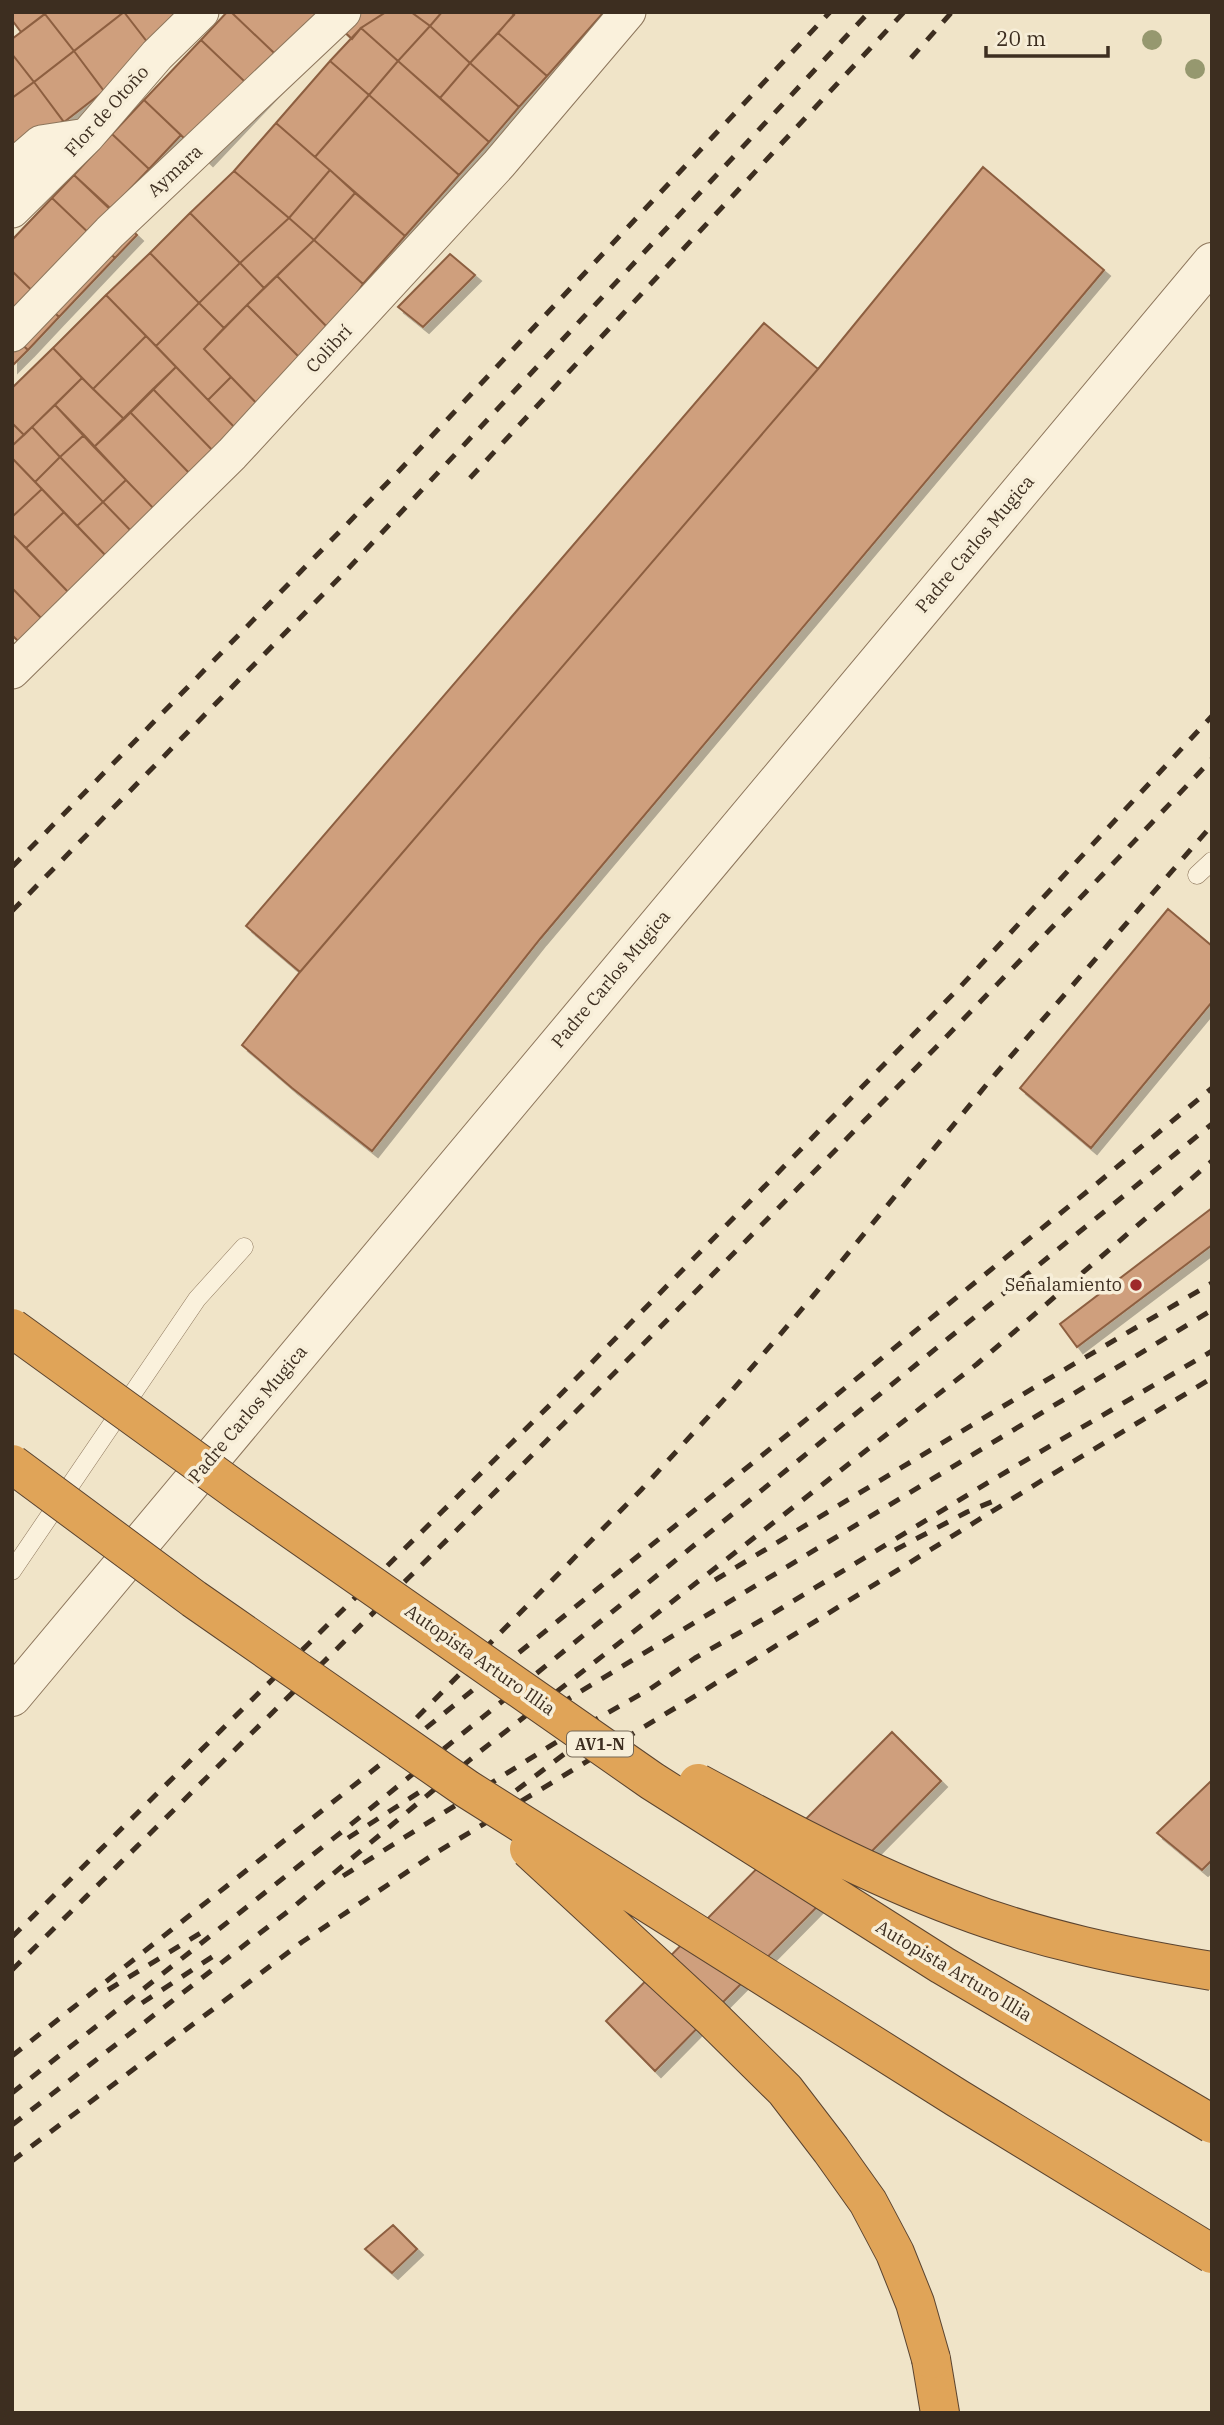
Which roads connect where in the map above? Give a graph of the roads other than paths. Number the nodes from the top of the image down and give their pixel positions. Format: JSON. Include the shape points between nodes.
{"nodes":[{"id":1,"x":201,"y":12,"type":"edge"},
{"id":2,"x":343,"y":12,"type":"edge"},
{"id":3,"x":628,"y":12,"type":"edge"},
{"id":4,"x":87,"y":136,"type":"junction"},
{"id":5,"x":12,"y":168,"type":"edge"},
{"id":6,"x":12,"y":211,"type":"edge"},
{"id":7,"x":1212,"y":262,"type":"edge"},
{"id":8,"x":12,"y":334,"type":"edge"},
{"id":9,"x":12,"y":671,"type":"edge"},
{"id":10,"x":1212,"y":861,"type":"edge"},
{"id":11,"x":1197,"y":875,"type":"dead end"},
{"id":12,"x":244,"y":1247,"type":"dead end"},
{"id":13,"x":12,"y":1328,"type":"edge"},
{"id":14,"x":12,"y":1464,"type":"edge"},
{"id":15,"x":12,"y":1571,"type":"edge"},
{"id":16,"x":528,"y":1692,"type":"junction"},
{"id":17,"x":12,"y":1697,"type":"edge"},
{"id":18,"x":467,"y":1790,"type":"junction"},
{"id":19,"x":1212,"y":1971,"type":"edge"},
{"id":20,"x":1212,"y":2124,"type":"edge"},
{"id":21,"x":1212,"y":2254,"type":"edge"},
{"id":22,"x":940,"y":2413,"type":"edge"}],
"edges":[{"from":1,"to":4,"type":"street","name":"Flor de Otoño"},
{"from":2,"to":8,"type":"street","name":"Aymara","via":[[110,232]]},
{"from":3,"to":9,"type":"street","name":"Colibrí","via":[[499,164],[232,454]]},
{"from":4,"to":5,"type":"street","via":[[41,144]]},
{"from":4,"to":6,"type":"street","name":"Flor de Otoño"},
{"from":7,"to":17,"type":"street","name":"Padre Carlos Mugica"},
{"from":10,"to":11,"type":"lane"},
{"from":12,"to":15,"type":"lane","via":[[197,1299]]},
{"from":13,"to":16,"type":"highway","name":"Autopista Arturo Illia","number":"AV1-N","bridge":true,"via":[[243,1496]]},
{"from":14,"to":18,"type":"highway","bridge":true,"via":[[194,1599]]},
{"from":16,"to":19,"type":"highway","bridge":true,"via":[[888,1880],[961,1909],[1092,1948]]},
{"from":16,"to":20,"type":"highway","name":"Autopista Arturo Illia","number":"AV1-N","bridge":true,"via":[[652,1781],[774,1859],[954,1972]]},
{"from":18,"to":21,"type":"highway","bridge":true},
{"from":18,"to":22,"type":"highway","bridge":true,"via":[[785,2090],[831,2150],[868,2202],[895,2253],[931,2359]]}]}
